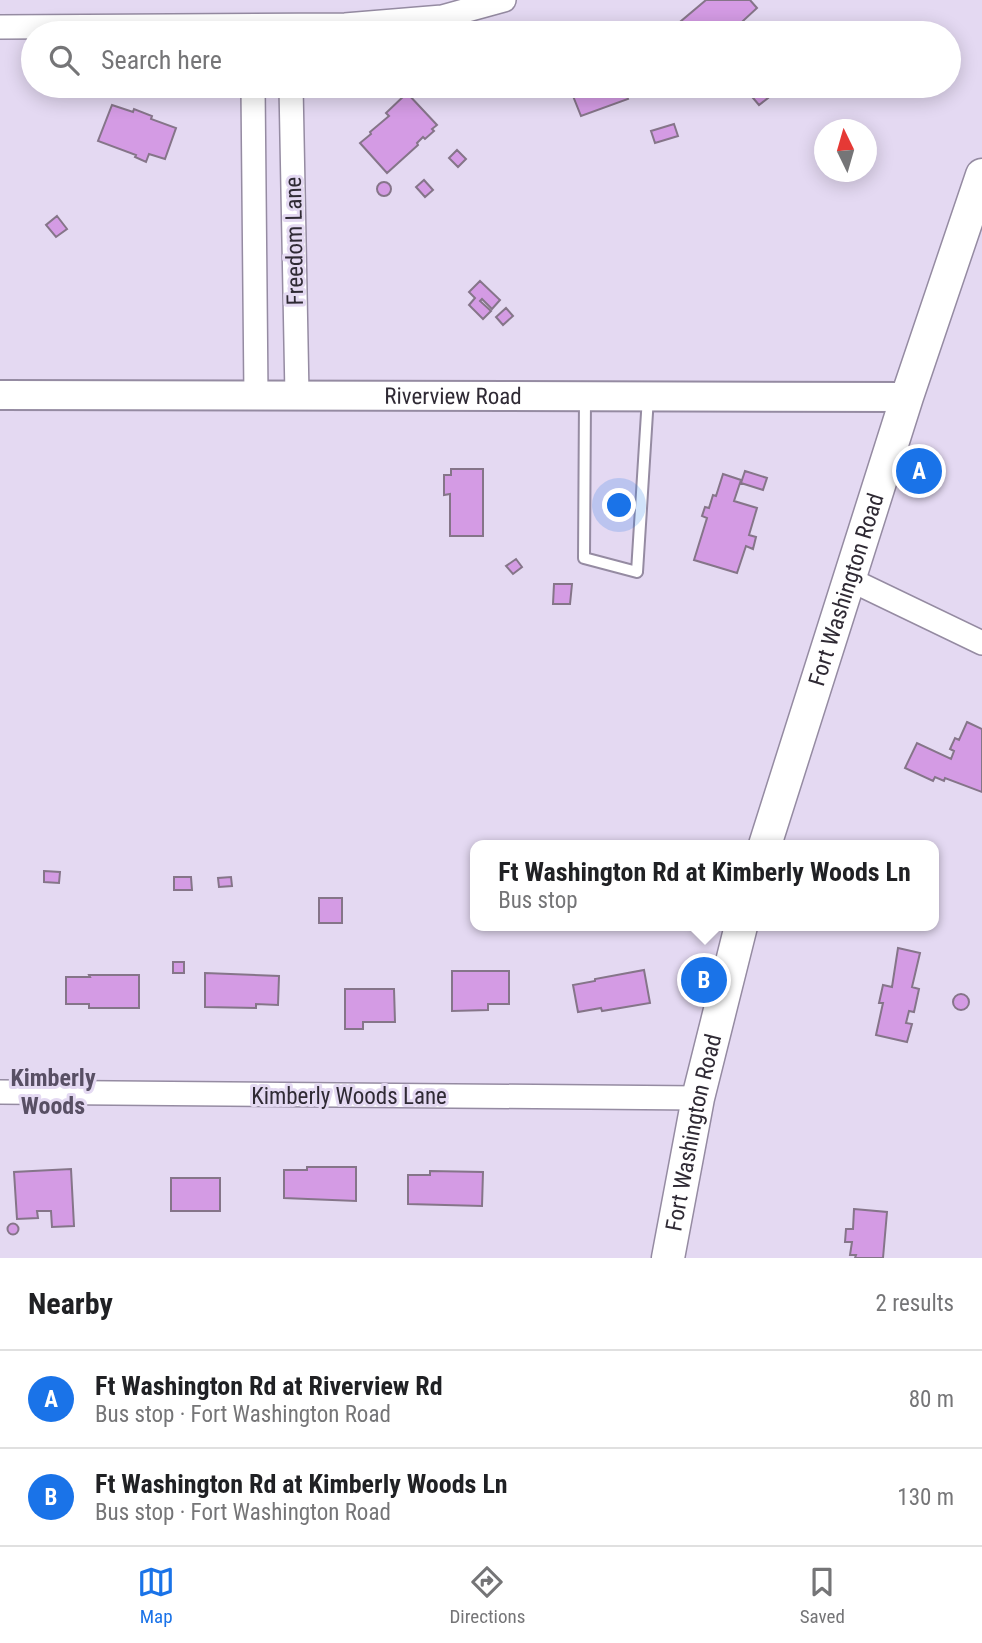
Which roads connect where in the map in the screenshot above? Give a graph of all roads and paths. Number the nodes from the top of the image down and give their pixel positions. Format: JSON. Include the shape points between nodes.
{"nodes":[{"id":1,"x":503,"y":0,"type":"edge"},
{"id":2,"x":394,"y":21,"type":"edge"},
{"id":3,"x":0,"y":27,"type":"edge"},
{"id":4,"x":21,"y":27,"type":"edge"},
{"id":5,"x":253,"y":98,"type":"edge"},
{"id":6,"x":291,"y":98,"type":"edge"},
{"id":7,"x":982,"y":175,"type":"edge"},
{"id":8,"x":0,"y":395,"type":"edge"},
{"id":9,"x":256,"y":395,"type":"junction"},
{"id":10,"x":297,"y":395,"type":"junction"},
{"id":11,"x":585,"y":396,"type":"junction"},
{"id":12,"x":648,"y":396,"type":"junction"},
{"id":13,"x":907,"y":397,"type":"junction"},
{"id":14,"x":849,"y":579,"type":"junction"},
{"id":15,"x":982,"y":643,"type":"edge"},
{"id":16,"x":767,"y":840,"type":"edge"},
{"id":17,"x":740,"y":931,"type":"edge"},
{"id":18,"x":0,"y":1092,"type":"edge"},
{"id":19,"x":698,"y":1098,"type":"junction"},
{"id":20,"x":668,"y":1258,"type":"edge"}],
"edges":[{"from":1,"to":2,"type":"street","via":[[442,17]]},
{"from":3,"to":4,"type":"street"},
{"from":5,"to":9,"type":"street","name":"Freedom Lane"},
{"from":6,"to":10,"type":"street","name":"Freedom Lane"},
{"from":7,"to":13,"type":"main road","name":"Fort Washington Road"},
{"from":8,"to":9,"type":"street","name":"Riverview Road"},
{"from":9,"to":10,"type":"street","name":"Riverview Road"},
{"from":10,"to":11,"type":"street","name":"Riverview Road"},
{"from":11,"to":12,"type":"street","name":"Riverview Road"},
{"from":11,"to":12,"type":"lane","via":[[584,558],[637,572]]},
{"from":12,"to":13,"type":"street","name":"Riverview Road"},
{"from":13,"to":14,"type":"main road","name":"Fort Washington Road"},
{"from":14,"to":15,"type":"street"},
{"from":14,"to":16,"type":"main road","name":"Fort Washington Road"},
{"from":17,"to":19,"type":"main road","name":"Fort Washington Road"},
{"from":18,"to":19,"type":"street","name":"Kimberly Woods Lane"},
{"from":19,"to":20,"type":"main road","name":"Fort Washington Road"}]}
